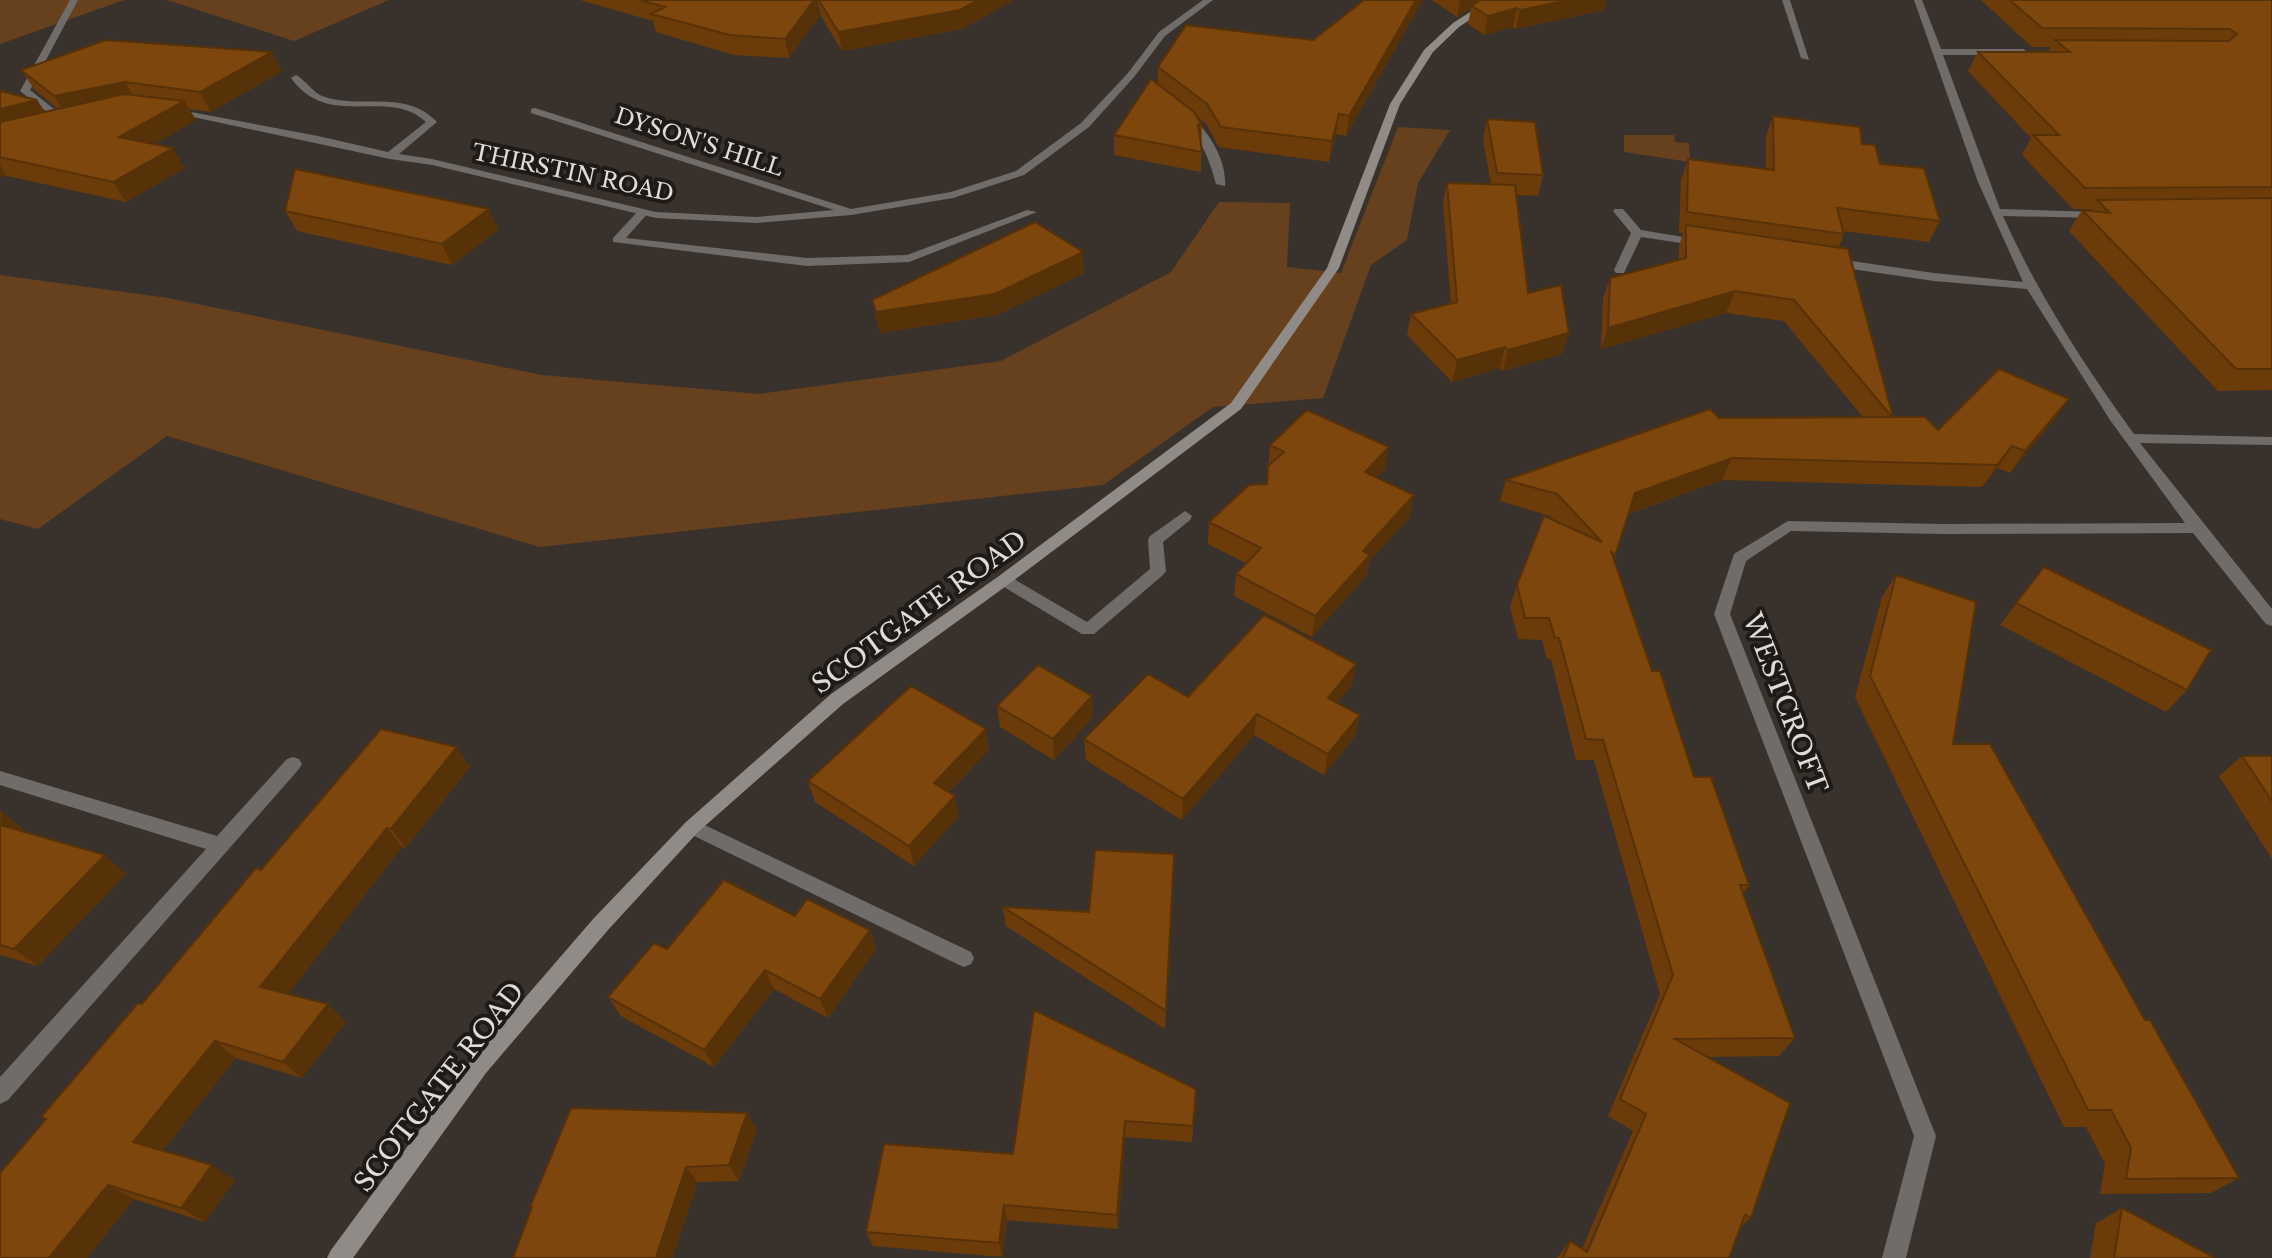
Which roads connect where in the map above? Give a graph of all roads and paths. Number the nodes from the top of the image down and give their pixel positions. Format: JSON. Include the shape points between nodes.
{"nodes":[{"id":1,"x":74,"y":0,"type":"edge"},
{"id":2,"x":1209,"y":0,"type":"edge"},
{"id":3,"x":1495,"y":0,"type":"edge"},
{"id":4,"x":1786,"y":0,"type":"edge"},
{"id":5,"x":1918,"y":0,"type":"edge"},
{"id":6,"x":1938,"y":52,"type":"junction"},
{"id":7,"x":2031,"y":52,"type":"edge"},
{"id":8,"x":1806,"y":58,"type":"dead end"},
{"id":9,"x":1131,"y":75,"type":"junction"},
{"id":10,"x":296,"y":78,"type":"dead end"},
{"id":11,"x":1142,"y":84,"type":"dead end"},
{"id":12,"x":31,"y":108,"type":"edge"},
{"id":13,"x":151,"y":109,"type":"edge"},
{"id":14,"x":1177,"y":110,"type":"edge"},
{"id":15,"x":47,"y":111,"type":"junction"},
{"id":16,"x":535,"y":111,"type":"dead end"},
{"id":17,"x":78,"y":119,"type":"edge"},
{"id":18,"x":64,"y":122,"type":"junction"},
{"id":19,"x":51,"y":126,"type":"edge"},
{"id":20,"x":390,"y":156,"type":"junction"},
{"id":21,"x":1221,"y":184,"type":"dead end"},
{"id":22,"x":1619,"y":211,"type":"dead end"},
{"id":23,"x":643,"y":212,"type":"junction"},
{"id":24,"x":851,"y":212,"type":"junction"},
{"id":25,"x":1031,"y":212,"type":"dead end"},
{"id":26,"x":1997,"y":212,"type":"junction"},
{"id":27,"x":2114,"y":215,"type":"edge"},
{"id":28,"x":1637,"y":233,"type":"junction"},
{"id":29,"x":1717,"y":245,"type":"edge"},
{"id":30,"x":1813,"y":259,"type":"edge"},
{"id":31,"x":1620,"y":270,"type":"dead end"},
{"id":32,"x":2032,"y":286,"type":"junction"},
{"id":33,"x":2129,"y":438,"type":"junction"},
{"id":34,"x":2272,"y":441,"type":"edge"},
{"id":35,"x":1185,"y":516,"type":"dead end"},
{"id":36,"x":2195,"y":528,"type":"junction"},
{"id":37,"x":1004,"y":580,"type":"junction"},
{"id":38,"x":2272,"y":620,"type":"edge"},
{"id":39,"x":293,"y":764,"type":"dead end"},
{"id":40,"x":0,"y":778,"type":"edge"},
{"id":41,"x":692,"y":827,"type":"junction"},
{"id":42,"x":219,"y":845,"type":"junction"},
{"id":43,"x":964,"y":958,"type":"dead end"},
{"id":44,"x":0,"y":1093,"type":"edge"},
{"id":45,"x":339,"y":1258,"type":"edge"},
{"id":46,"x":1894,"y":1258,"type":"edge"}],
"edges":[{"from":1,"to":15,"type":"street","via":[[25,91]]},
{"from":2,"to":9,"type":"street","name":"THIRSTIN ROAD","via":[[1162,34]]},
{"from":3,"to":37,"type":"street","name":"SCOTGATE ROAD","via":[[1429,50],[1395,104],[1333,268],[1236,406]]},
{"from":4,"to":8,"type":"street"},
{"from":5,"to":6,"type":"street"},
{"from":6,"to":7,"type":"street"},
{"from":6,"to":26,"type":"street"},
{"from":9,"to":11,"type":"street"},
{"from":9,"to":24,"type":"street","name":"THIRSTIN ROAD","via":[[1085,125],[1020,173],[953,195]]},
{"from":10,"to":20,"type":"street","via":[[301,88],[325,101],[417,109],[432,122]]},
{"from":12,"to":15,"type":"street"},
{"from":13,"to":20,"type":"street","name":"THIRSTIN ROAD"},
{"from":14,"to":21,"type":"street","via":[[1200,128]]},
{"from":15,"to":18,"type":"street"},
{"from":16,"to":24,"type":"street","name":"DYSON'S HILL"},
{"from":17,"to":18,"type":"street"},
{"from":18,"to":19,"type":"street"},
{"from":20,"to":23,"type":"street","name":"THIRSTIN ROAD"},
{"from":22,"to":28,"type":"street"},
{"from":23,"to":24,"type":"street","name":"THIRSTIN ROAD","via":[[757,220]]},
{"from":23,"to":25,"type":"street","via":[[617,240],[807,262],[909,258]]},
{"from":26,"to":27,"type":"street"},
{"from":26,"to":32,"type":"street"},
{"from":28,"to":29,"type":"street"},
{"from":28,"to":31,"type":"street"},
{"from":30,"to":32,"type":"street"},
{"from":32,"to":33,"type":"street"},
{"from":33,"to":34,"type":"street"},
{"from":33,"to":36,"type":"street"},
{"from":35,"to":37,"type":"street","via":[[1155,540],[1158,571],[1088,630]]},
{"from":36,"to":38,"type":"street"},
{"from":36,"to":46,"type":"street","name":"WESTCROFT","via":[[1788,526],[1739,558],[1722,614],[1925,1136]]},
{"from":37,"to":41,"type":"street","name":"SCOTGATE ROAD","via":[[837,699]]},
{"from":39,"to":42,"type":"street"},
{"from":40,"to":42,"type":"street"},
{"from":41,"to":43,"type":"street"},
{"from":41,"to":45,"type":"street","name":"SCOTGATE ROAD","via":[[479,1066]]},
{"from":42,"to":44,"type":"street"}]}
